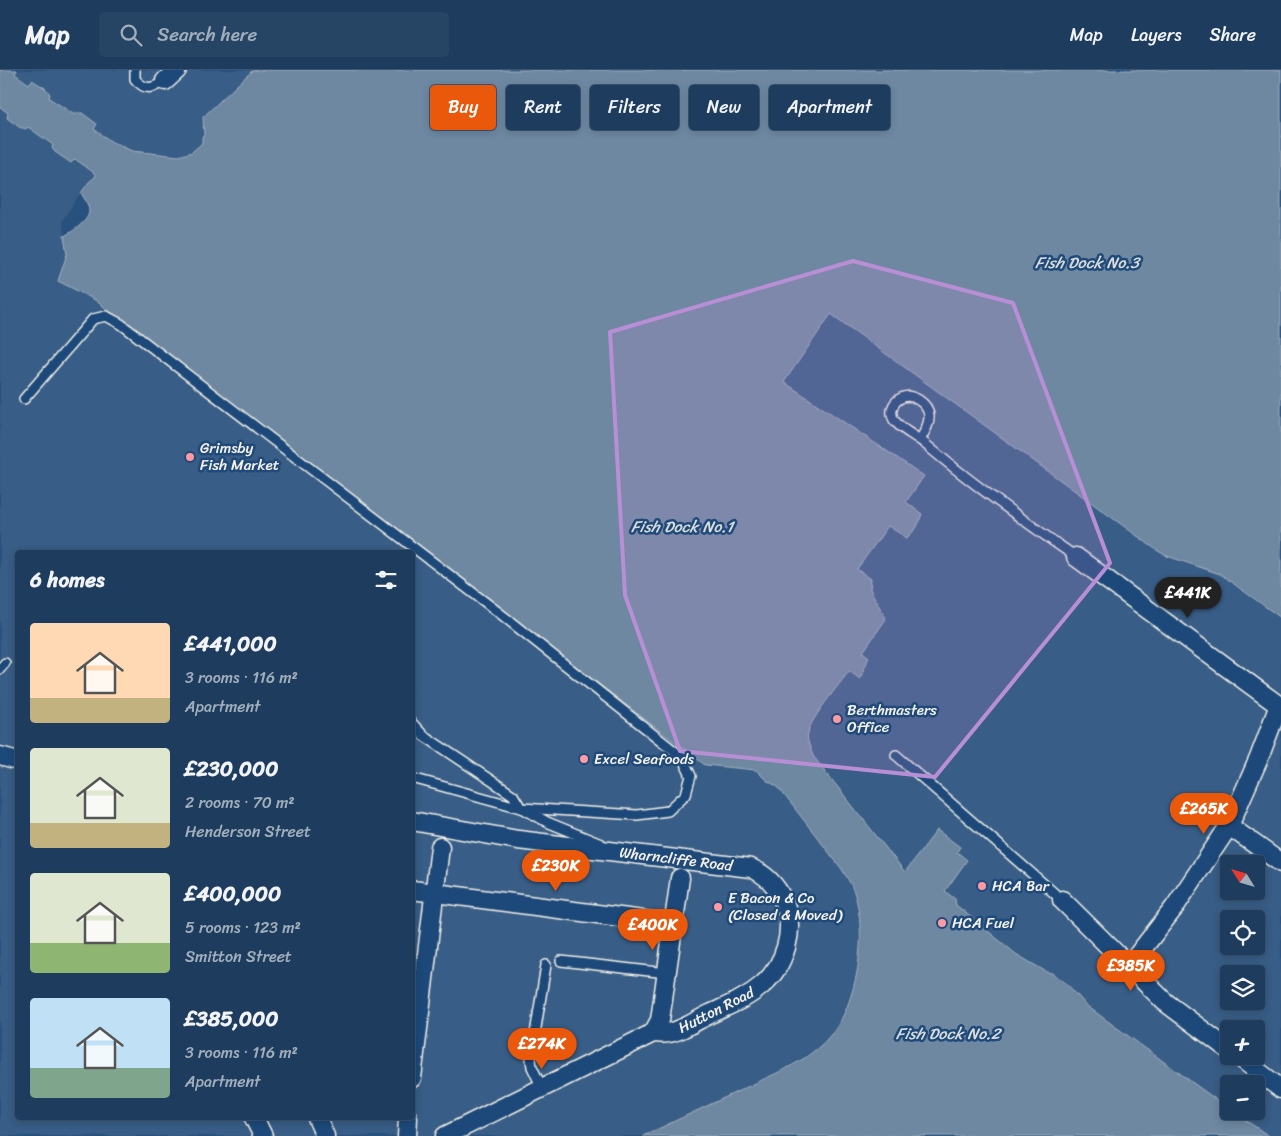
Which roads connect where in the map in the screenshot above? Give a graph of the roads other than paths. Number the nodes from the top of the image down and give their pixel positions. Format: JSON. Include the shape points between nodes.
{"nodes":[{"id":1,"x":134,"y":70,"type":"edge"},
{"id":2,"x":171,"y":75,"type":"edge"},
{"id":3,"x":24,"y":400,"type":"dead end"},
{"id":4,"x":920,"y":440,"type":"junction"},
{"id":5,"x":1076,"y":557,"type":"joint"},
{"id":6,"x":1280,"y":706,"type":"edge"},
{"id":7,"x":415,"y":726,"type":"edge"},
{"id":8,"x":896,"y":755,"type":"dead end"},
{"id":9,"x":0,"y":756,"type":"edge"},
{"id":10,"x":15,"y":759,"type":"edge"},
{"id":11,"x":415,"y":779,"type":"edge"},
{"id":12,"x":521,"y":808,"type":"junction"},
{"id":13,"x":415,"y":822,"type":"edge"},
{"id":14,"x":1229,"y":826,"type":"junction"},
{"id":15,"x":440,"y":846,"type":"dead end"},
{"id":16,"x":619,"y":851,"type":"junction"},
{"id":17,"x":1281,"y":863,"type":"edge"},
{"id":18,"x":761,"y":872,"type":"joint"},
{"id":19,"x":680,"y":878,"type":"dead end"},
{"id":20,"x":415,"y":890,"type":"edge"},
{"id":21,"x":434,"y":893,"type":"junction"},
{"id":22,"x":1062,"y":900,"type":"joint"},
{"id":23,"x":674,"y":924,"type":"junction"},
{"id":24,"x":561,"y":960,"type":"dead end"},
{"id":25,"x":546,"y":965,"type":"dead end"},
{"id":26,"x":1129,"y":966,"type":"junction"},
{"id":27,"x":666,"y":973,"type":"junction"},
{"id":28,"x":653,"y":1033,"type":"junction"},
{"id":29,"x":1220,"y":1043,"type":"edge"},
{"id":30,"x":415,"y":1053,"type":"edge"},
{"id":31,"x":1250,"y":1065,"type":"edge"},
{"id":32,"x":542,"y":1088,"type":"junction"},
{"id":33,"x":1281,"y":1089,"type":"edge"},
{"id":34,"x":255,"y":1120,"type":"edge"},
{"id":35,"x":318,"y":1120,"type":"edge"},
{"id":36,"x":408,"y":1120,"type":"edge"},
{"id":37,"x":263,"y":1136,"type":"edge"},
{"id":38,"x":325,"y":1136,"type":"edge"},
{"id":39,"x":407,"y":1136,"type":"edge"},
{"id":40,"x":445,"y":1136,"type":"edge"}],
"edges":[{"from":1,"to":2,"type":"lane","via":[[140,86],[147,88],[156,86]]},
{"from":3,"to":12,"type":"lane","via":[[93,318],[106,316],[121,324],[682,757],[690,776],[686,794],[668,811],[636,815]]},
{"from":4,"to":4,"type":"lane","via":[[893,418],[896,400],[904,396],[914,397],[927,408],[928,425]]},
{"from":4,"to":5,"type":"lane"},
{"from":5,"to":6,"type":"street"},
{"from":6,"to":14,"type":"street"},
{"from":7,"to":12,"type":"lane","via":[[423,735],[513,795]]},
{"from":8,"to":22,"type":"lane"},
{"from":9,"to":10,"type":"street"},
{"from":11,"to":12,"type":"lane"},
{"from":12,"to":16,"type":"lane"},
{"from":13,"to":16,"type":"street","name":"Wharncliffe Road","via":[[518,840]]},
{"from":14,"to":17,"type":"street"},
{"from":14,"to":26,"type":"street","via":[[1174,908]]},
{"from":15,"to":21,"type":"street"},
{"from":16,"to":18,"type":"street","name":"Wharncliffe Road"},
{"from":18,"to":28,"type":"street","name":"Hutton Road","via":[[780,892],[789,918],[787,945],[771,975],[747,996],[670,1033]]},
{"from":19,"to":23,"type":"street"},
{"from":20,"to":21,"type":"street"},
{"from":21,"to":23,"type":"street"},
{"from":21,"to":30,"type":"street"},
{"from":22,"to":26,"type":"street"},
{"from":23,"to":27,"type":"street"},
{"from":24,"to":27,"type":"lane"},
{"from":25,"to":32,"type":"lane","via":[[531,1059]]},
{"from":26,"to":29,"type":"street","via":[[1165,1002]]},
{"from":27,"to":28,"type":"street","via":[[660,1020]]},
{"from":28,"to":32,"type":"street","name":"Hutton Road"},
{"from":31,"to":33,"type":"street"},
{"from":32,"to":40,"type":"street","name":"Hutton Road"},
{"from":34,"to":37,"type":"street"},
{"from":35,"to":38,"type":"street"},
{"from":36,"to":39,"type":"street"}]}
